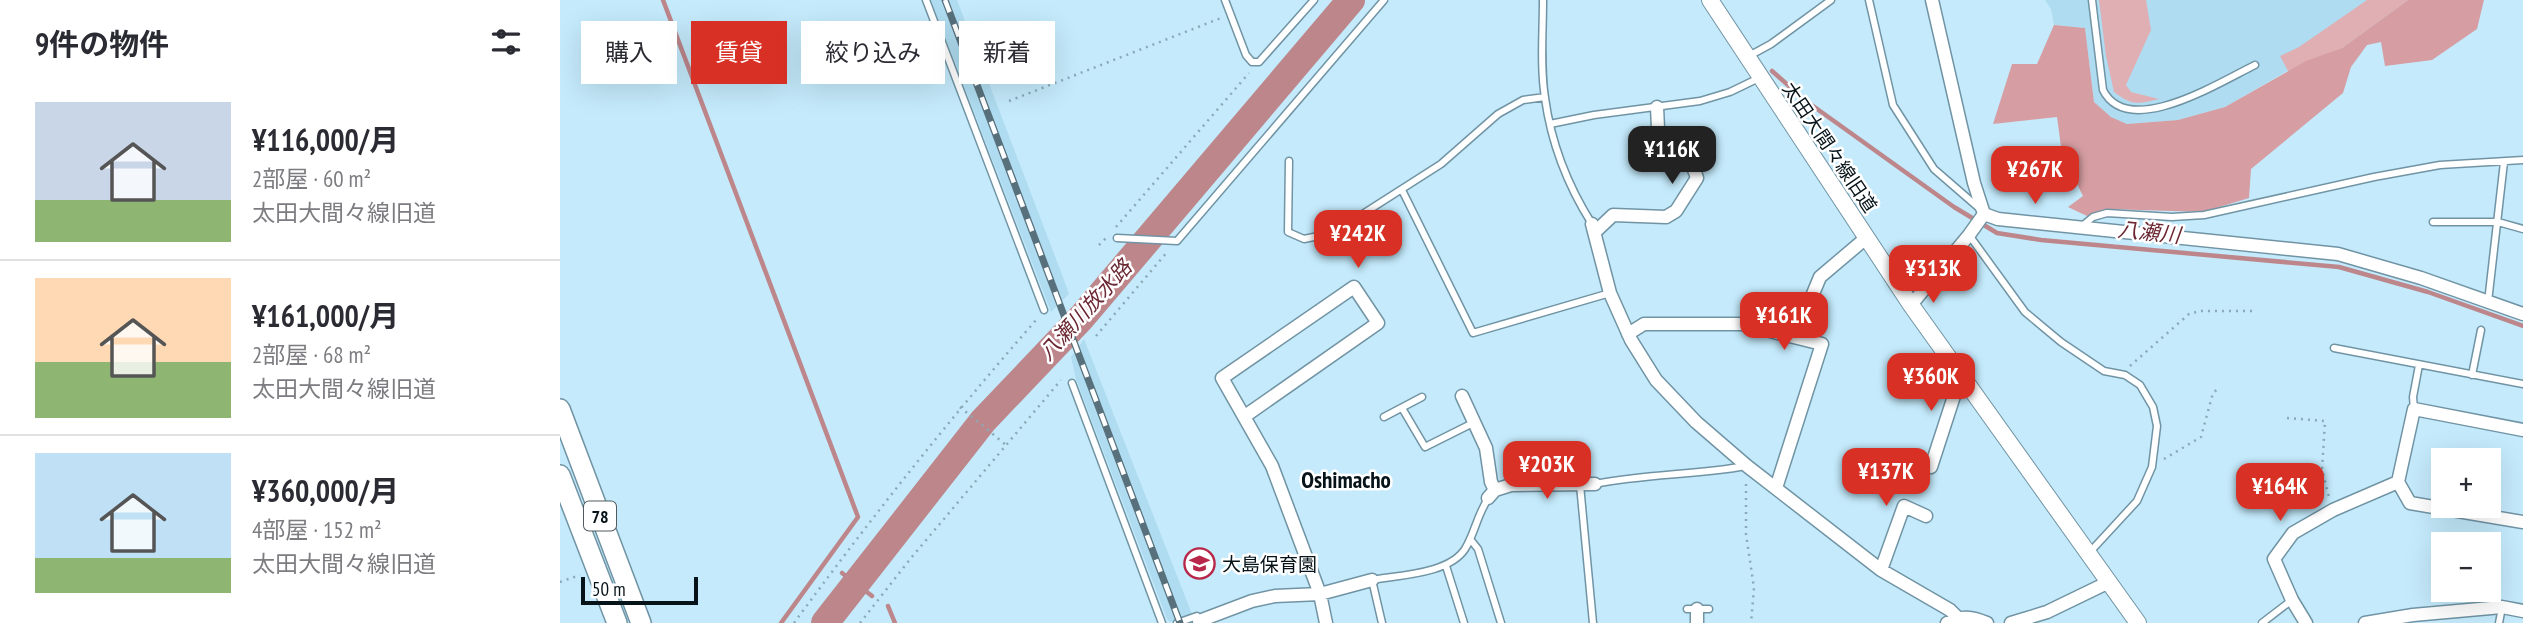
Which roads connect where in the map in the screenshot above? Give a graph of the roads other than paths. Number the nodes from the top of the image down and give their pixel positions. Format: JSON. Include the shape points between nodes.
{"nodes":[{"id":1,"x":926,"y":0,"type":"edge"},
{"id":2,"x":1225,"y":0,"type":"edge"},
{"id":3,"x":1314,"y":0,"type":"edge"},
{"id":4,"x":1384,"y":0,"type":"edge"},
{"id":5,"x":1543,"y":0,"type":"edge"},
{"id":6,"x":1710,"y":0,"type":"edge"},
{"id":7,"x":1831,"y":0,"type":"edge"},
{"id":8,"x":1868,"y":0,"type":"edge"},
{"id":9,"x":1932,"y":0,"type":"edge"},
{"id":10,"x":2092,"y":0,"type":"edge"},
{"id":11,"x":1747,"y":57,"type":"junction"},
{"id":12,"x":2255,"y":65,"type":"dead end"},
{"id":13,"x":1759,"y":78,"type":"junction"},
{"id":14,"x":1545,"y":97,"type":"junction"},
{"id":15,"x":1657,"y":107,"type":"junction"},
{"id":16,"x":1550,"y":124,"type":"junction"},
{"id":17,"x":1289,"y":160,"type":"dead end"},
{"id":18,"x":2523,"y":160,"type":"edge"},
{"id":19,"x":2504,"y":162,"type":"junction"},
{"id":20,"x":1402,"y":190,"type":"junction"},
{"id":21,"x":1983,"y":212,"type":"junction"},
{"id":22,"x":2433,"y":222,"type":"dead end"},
{"id":23,"x":2498,"y":222,"type":"junction"},
{"id":24,"x":1593,"y":228,"type":"junction"},
{"id":25,"x":2080,"y":228,"type":"junction"},
{"id":26,"x":2523,"y":229,"type":"edge"},
{"id":27,"x":1971,"y":233,"type":"junction"},
{"id":28,"x":1116,"y":238,"type":"dead end"},
{"id":29,"x":1866,"y":238,"type":"junction"},
{"id":30,"x":1610,"y":293,"type":"junction"},
{"id":31,"x":2488,"y":302,"type":"junction"},
{"id":32,"x":1910,"y":305,"type":"junction"},
{"id":33,"x":1044,"y":310,"type":"road end"},
{"id":34,"x":2523,"y":314,"type":"edge"},
{"id":35,"x":2481,"y":330,"type":"dead end"},
{"id":36,"x":1629,"y":334,"type":"junction"},
{"id":37,"x":1796,"y":337,"type":"junction"},
{"id":38,"x":2334,"y":348,"type":"dead end"},
{"id":39,"x":2419,"y":366,"type":"junction"},
{"id":40,"x":2472,"y":375,"type":"junction"},
{"id":41,"x":1965,"y":380,"type":"junction"},
{"id":42,"x":1072,"y":383,"type":"road end"},
{"id":43,"x":2523,"y":384,"type":"edge"},
{"id":44,"x":1462,"y":396,"type":"dead end"},
{"id":45,"x":1422,"y":397,"type":"dead end"},
{"id":46,"x":1402,"y":408,"type":"junction"},
{"id":47,"x":560,"y":409,"type":"edge"},
{"id":48,"x":2414,"y":409,"type":"junction"},
{"id":49,"x":1245,"y":416,"type":"junction"},
{"id":50,"x":1384,"y":417,"type":"dead end"},
{"id":51,"x":1473,"y":423,"type":"junction"},
{"id":52,"x":2523,"y":430,"type":"edge"},
{"id":53,"x":1747,"y":466,"type":"junction"},
{"id":54,"x":1931,"y":467,"type":"dead end"},
{"id":55,"x":560,"y":475,"type":"edge"},
{"id":56,"x":2398,"y":482,"type":"junction"},
{"id":57,"x":1595,"y":484,"type":"joint"},
{"id":58,"x":1580,"y":485,"type":"junction"},
{"id":59,"x":1776,"y":488,"type":"junction"},
{"id":60,"x":1492,"y":494,"type":"junction"},
{"id":61,"x":1926,"y":516,"type":"dead end"},
{"id":62,"x":2523,"y":522,"type":"edge"},
{"id":63,"x":1470,"y":539,"type":"junction"},
{"id":64,"x":2089,"y":553,"type":"junction"},
{"id":65,"x":1446,"y":565,"type":"junction"},
{"id":66,"x":1881,"y":570,"type":"junction"},
{"id":67,"x":1372,"y":580,"type":"junction"},
{"id":68,"x":2109,"y":582,"type":"junction"},
{"id":69,"x":1320,"y":594,"type":"junction"},
{"id":70,"x":2292,"y":600,"type":"junction"},
{"id":71,"x":2502,"y":607,"type":"junction"},
{"id":72,"x":1697,"y":609,"type":"dead end"},
{"id":73,"x":2523,"y":611,"type":"edge"},
{"id":74,"x":1198,"y":619,"type":"edge"},
{"id":75,"x":1952,"y":620,"type":"edge"},
{"id":76,"x":617,"y":623,"type":"edge"},
{"id":77,"x":641,"y":623,"type":"edge"},
{"id":78,"x":1162,"y":623,"type":"edge"},
{"id":79,"x":1177,"y":623,"type":"edge"},
{"id":80,"x":1326,"y":623,"type":"edge"},
{"id":81,"x":1382,"y":623,"type":"edge"},
{"id":82,"x":1464,"y":623,"type":"edge"},
{"id":83,"x":1501,"y":623,"type":"edge"},
{"id":84,"x":1593,"y":623,"type":"edge"},
{"id":85,"x":1697,"y":623,"type":"edge"},
{"id":86,"x":1987,"y":623,"type":"edge"},
{"id":87,"x":2011,"y":623,"type":"edge"},
{"id":88,"x":2138,"y":623,"type":"edge"},
{"id":89,"x":2262,"y":623,"type":"edge"},
{"id":90,"x":2306,"y":623,"type":"edge"},
{"id":91,"x":2365,"y":623,"type":"edge"},
{"id":92,"x":2498,"y":623,"type":"edge"}],
"edges":[{"from":1,"to":33,"type":"lane"},
{"from":2,"to":3,"type":"lane","via":[[1246,55],[1259,62]]},
{"from":4,"to":28,"type":"lane","via":[[1174,240]]},
{"from":5,"to":14,"type":"lane"},
{"from":6,"to":11,"type":"street","name":"太田大間々線旧道"},
{"from":7,"to":11,"type":"lane"},
{"from":8,"to":21,"type":"lane","via":[[1893,105],[1934,169]]},
{"from":9,"to":21,"type":"street"},
{"from":10,"to":12,"type":"lane","via":[[2103,90],[2117,107],[2138,111],[2175,104]]},
{"from":11,"to":13,"type":"street","name":"太田大間々線旧道"},
{"from":13,"to":15,"type":"lane","via":[[1700,101]]},
{"from":13,"to":29,"type":"street","name":"太田大間々線旧道"},
{"from":14,"to":16,"type":"lane"},
{"from":14,"to":20,"type":"lane","via":[[1523,100],[1497,114],[1441,164]]},
{"from":15,"to":16,"type":"lane"},
{"from":15,"to":24,"type":"street","via":[[1659,150],[1687,160],[1697,177],[1676,211],[1666,217],[1613,215]]},
{"from":16,"to":24,"type":"lane","via":[[1575,196]]},
{"from":17,"to":20,"type":"lane","via":[[1288,232],[1304,239],[1333,233]]},
{"from":18,"to":19,"type":"lane"},
{"from":19,"to":23,"type":"lane"},
{"from":19,"to":25,"type":"lane","via":[[2374,177],[2204,215],[2106,213]]},
{"from":20,"to":30,"type":"lane","via":[[1473,333]]},
{"from":21,"to":25,"type":"street","via":[[1998,219]]},
{"from":21,"to":27,"type":"street"},
{"from":22,"to":23,"type":"lane"},
{"from":23,"to":26,"type":"lane"},
{"from":23,"to":31,"type":"lane"},
{"from":24,"to":30,"type":"street"},
{"from":25,"to":31,"type":"street","via":[[2338,254]]},
{"from":27,"to":32,"type":"street"},
{"from":27,"to":64,"type":"lane","via":[[2025,312],[2104,371],[2125,375],[2140,385],[2153,407],[2157,426],[2152,467],[2137,500]]},
{"from":29,"to":32,"type":"street","name":"太田大間々線旧道"},
{"from":29,"to":37,"type":"street","via":[[1820,277]]},
{"from":30,"to":36,"type":"street"},
{"from":31,"to":34,"type":"street"},
{"from":32,"to":41,"type":"street","name":"太田大間々線旧道"},
{"from":35,"to":40,"type":"lane"},
{"from":36,"to":37,"type":"street","via":[[1644,324],[1742,324]]},
{"from":36,"to":53,"type":"street","via":[[1656,380]]},
{"from":37,"to":59,"type":"street","via":[[1822,344]]},
{"from":38,"to":39,"type":"lane"},
{"from":39,"to":40,"type":"lane"},
{"from":39,"to":48,"type":"lane"},
{"from":40,"to":43,"type":"lane"},
{"from":41,"to":54,"type":"street","via":[[1956,390]]},
{"from":41,"to":64,"type":"street","name":"太田大間々線旧道"},
{"from":42,"to":78,"type":"lane"},
{"from":44,"to":51,"type":"street"},
{"from":45,"to":46,"type":"lane"},
{"from":46,"to":50,"type":"lane"},
{"from":46,"to":51,"type":"lane","via":[[1425,447]]},
{"from":47,"to":77,"type":"main road","number":"78"},
{"from":48,"to":52,"type":"street"},
{"from":48,"to":56,"type":"street"},
{"from":49,"to":49,"type":"street","via":[[1378,323],[1354,287],[1222,378]]},
{"from":49,"to":69,"type":"street","via":[[1272,466]]},
{"from":51,"to":60,"type":"street","via":[[1486,448]]},
{"from":53,"to":57,"type":"lane"},
{"from":53,"to":59,"type":"street"},
{"from":55,"to":76,"type":"main road","number":"78"},
{"from":56,"to":62,"type":"street","via":[[2410,503]]},
{"from":56,"to":70,"type":"street","via":[[2293,533],[2274,559]]},
{"from":57,"to":58,"type":"street"},
{"from":58,"to":60,"type":"street","via":[[1511,485]]},
{"from":58,"to":84,"type":"lane"},
{"from":59,"to":66,"type":"street"},
{"from":60,"to":63,"type":"lane","via":[[1479,512]]},
{"from":61,"to":66,"type":"street","via":[[1904,506]]},
{"from":63,"to":65,"type":"lane","via":[[1458,559]]},
{"from":63,"to":83,"type":"lane","via":[[1478,549]]},
{"from":64,"to":68,"type":"street","name":"太田大間々線旧道"},
{"from":65,"to":67,"type":"lane"},
{"from":65,"to":82,"type":"lane"},
{"from":66,"to":75,"type":"street","via":[[1950,610]]},
{"from":67,"to":69,"type":"street"},
{"from":67,"to":81,"type":"lane"},
{"from":68,"to":87,"type":"street","via":[[2047,612]]},
{"from":68,"to":88,"type":"street","name":"太田大間々線旧道"},
{"from":69,"to":74,"type":"street","via":[[1275,596]]},
{"from":69,"to":80,"type":"street"},
{"from":70,"to":89,"type":"lane"},
{"from":70,"to":90,"type":"street"},
{"from":71,"to":73,"type":"street"},
{"from":71,"to":91,"type":"street"},
{"from":71,"to":92,"type":"lane"},
{"from":72,"to":85,"type":"street"},
{"from":74,"to":79,"type":"lane"},
{"from":75,"to":86,"type":"street"}]}
